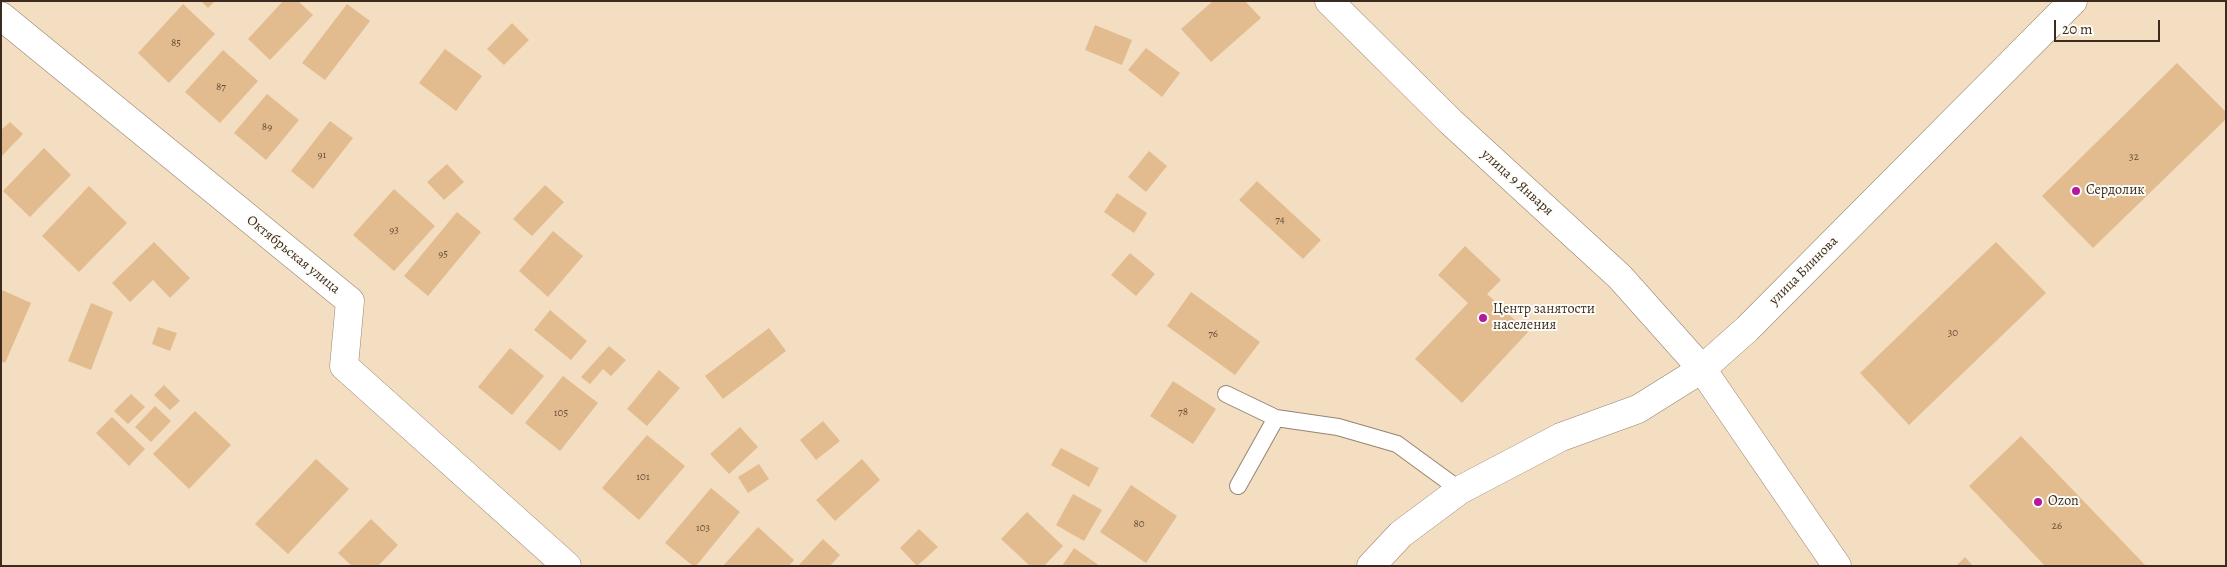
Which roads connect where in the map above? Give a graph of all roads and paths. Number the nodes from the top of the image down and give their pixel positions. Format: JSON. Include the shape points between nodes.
{"nodes":[{"id":1,"x":1329,"y":1,"type":"edge"},
{"id":2,"x":2073,"y":1,"type":"edge"},
{"id":3,"x":1,"y":16,"type":"edge"},
{"id":4,"x":1702,"y":368,"type":"junction"},
{"id":5,"x":1226,"y":394,"type":"dead end"},
{"id":6,"x":1276,"y":418,"type":"junction"},
{"id":7,"x":1238,"y":486,"type":"dead end"},
{"id":8,"x":1460,"y":490,"type":"junction"},
{"id":9,"x":567,"y":566,"type":"edge"},
{"id":10,"x":1371,"y":566,"type":"edge"},
{"id":11,"x":1836,"y":566,"type":"edge"}],
"edges":[{"from":1,"to":4,"type":"main road","name":"улица 9 Января","via":[[1451,122],[1620,277]]},
{"from":2,"to":4,"type":"main road","name":"улица Блинова","via":[[1748,329]]},
{"from":3,"to":9,"type":"main road","name":"Октябрьская улица","via":[[350,301],[344,366]]},
{"from":4,"to":8,"type":"main road","name":"улица Блинова","via":[[1638,409],[1561,437]]},
{"from":4,"to":11,"type":"main road"},
{"from":5,"to":6,"type":"lane"},
{"from":6,"to":7,"type":"lane"},
{"from":6,"to":8,"type":"lane","via":[[1338,427],[1397,444]]},
{"from":8,"to":10,"type":"main road","name":"улица Блинова","via":[[1401,534]]}]}
